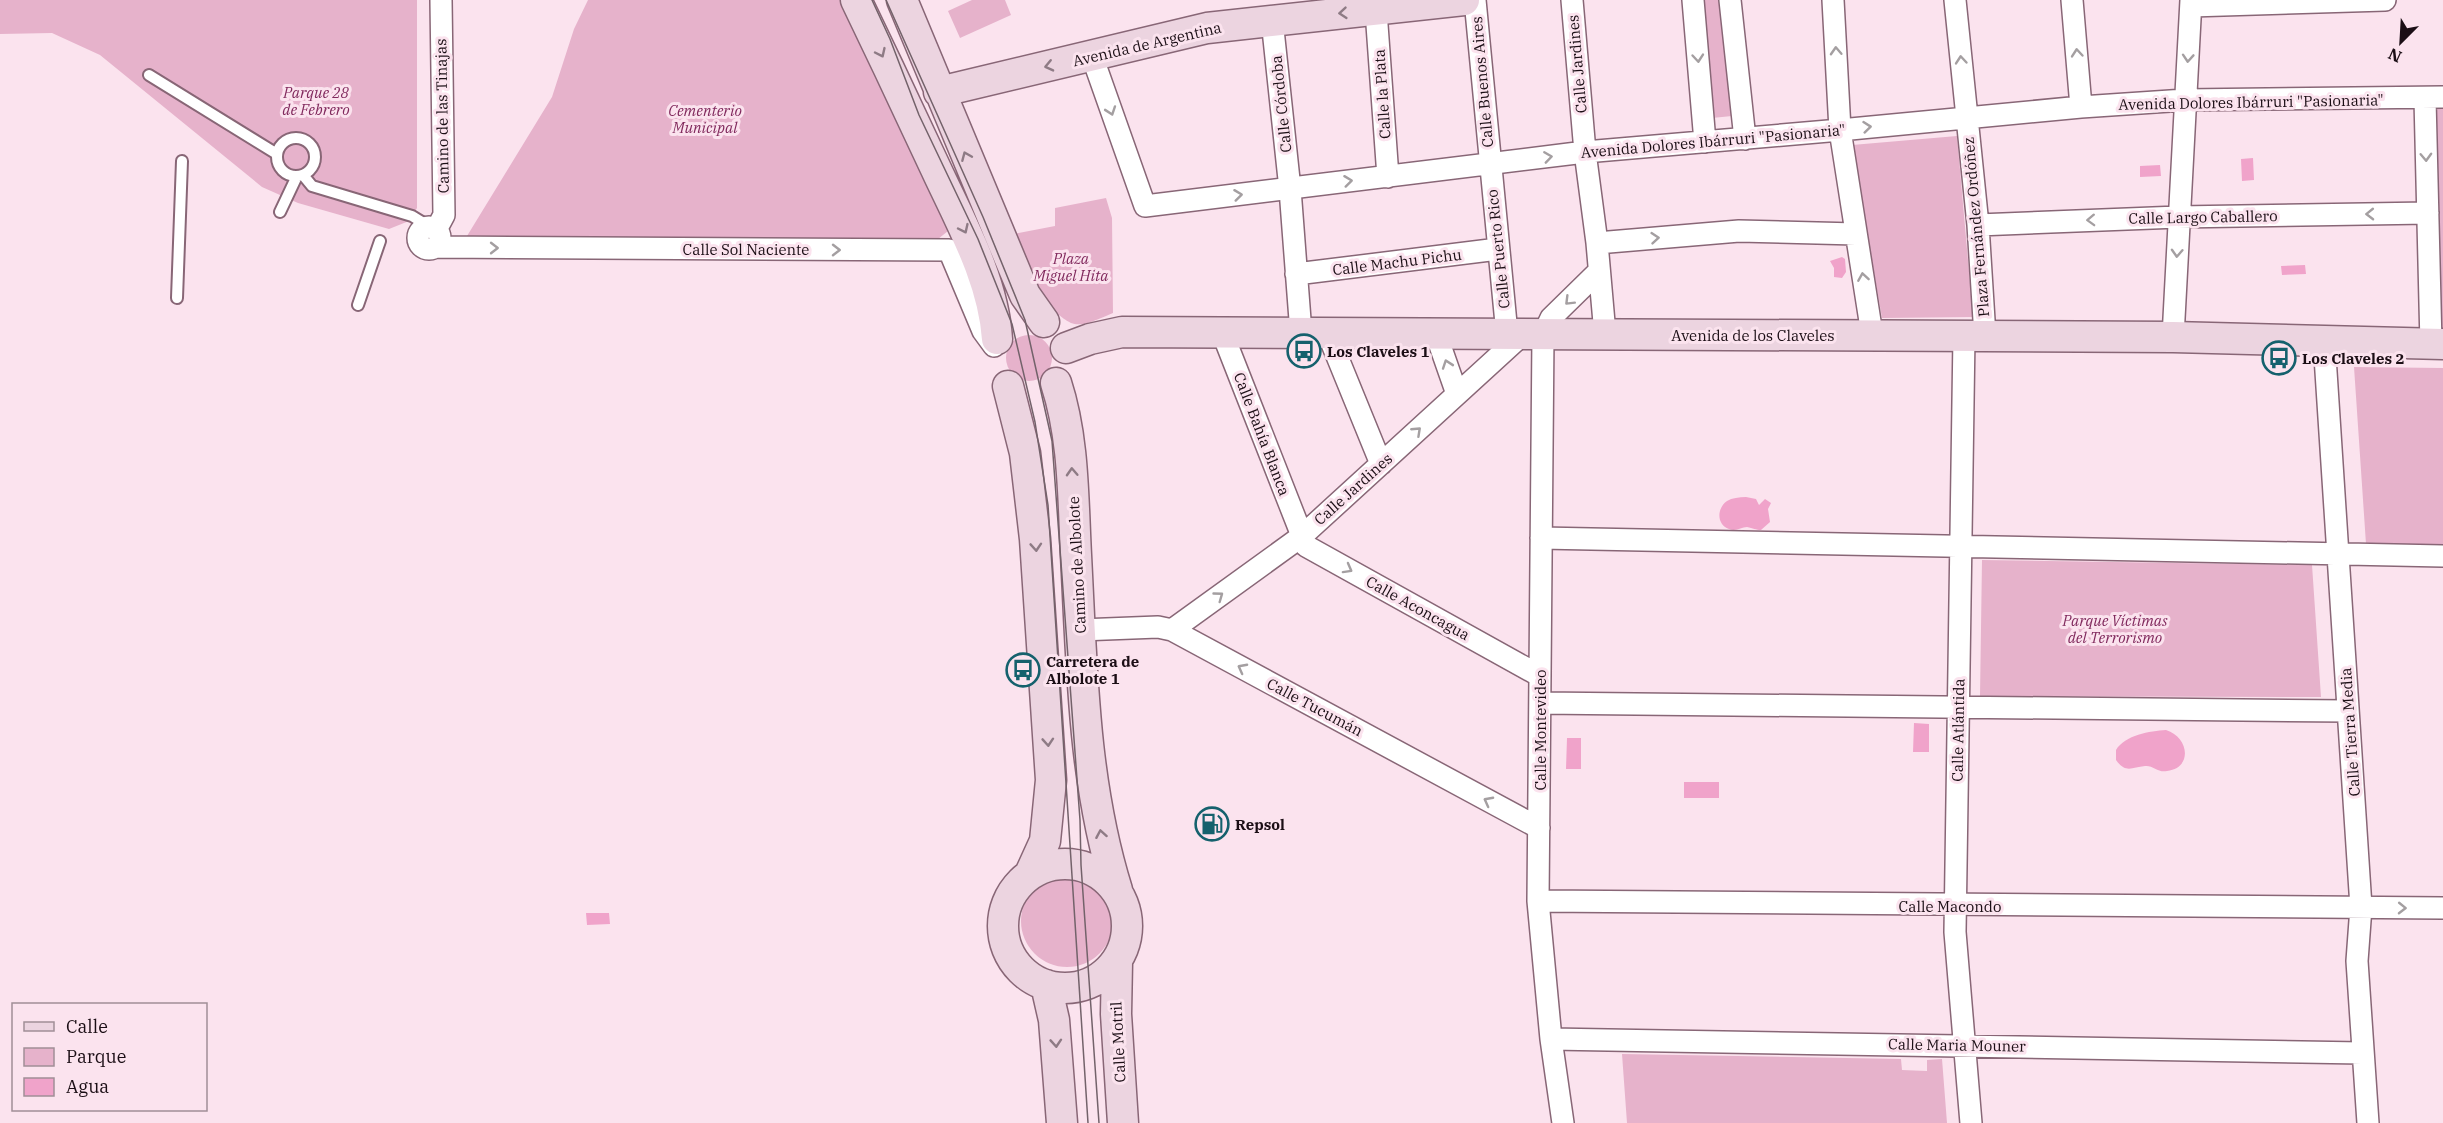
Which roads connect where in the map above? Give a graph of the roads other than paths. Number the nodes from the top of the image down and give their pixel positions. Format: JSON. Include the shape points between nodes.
{"nodes":[{"id":1,"x":441,"y":0,"type":"edge"},
{"id":2,"x":856,"y":0,"type":"edge"},
{"id":3,"x":902,"y":0,"type":"edge"},
{"id":4,"x":1464,"y":0,"type":"edge"},
{"id":5,"x":1475,"y":0,"type":"edge"},
{"id":6,"x":1572,"y":0,"type":"edge"},
{"id":7,"x":1693,"y":0,"type":"edge"},
{"id":8,"x":1730,"y":0,"type":"edge"},
{"id":9,"x":1833,"y":0,"type":"edge"},
{"id":10,"x":1955,"y":0,"type":"edge"},
{"id":11,"x":2072,"y":0,"type":"edge"},
{"id":12,"x":2385,"y":0,"type":"edge"},
{"id":13,"x":2191,"y":3,"type":"edge"},
{"id":14,"x":1376,"y":11,"type":"junction"},
{"id":15,"x":1277,"y":13,"type":"edge"},
{"id":16,"x":1092,"y":56,"type":"junction"},
{"id":17,"x":149,"y":75,"type":"dead end"},
{"id":18,"x":939,"y":92,"type":"junction"},
{"id":19,"x":2434,"y":98,"type":"edge"},
{"id":20,"x":2185,"y":100,"type":"junction"},
{"id":21,"x":2082,"y":106,"type":"junction"},
{"id":22,"x":1966,"y":118,"type":"junction"},
{"id":23,"x":1840,"y":130,"type":"junction"},
{"id":24,"x":1744,"y":139,"type":"junction"},
{"id":25,"x":1705,"y":142,"type":"junction"},
{"id":26,"x":1585,"y":152,"type":"junction"},
{"id":27,"x":277,"y":154,"type":"junction"},
{"id":28,"x":182,"y":161,"type":"dead end"},
{"id":29,"x":1490,"y":164,"type":"junction"},
{"id":30,"x":300,"y":175,"type":"junction"},
{"id":31,"x":1388,"y":177,"type":"junction"},
{"id":32,"x":1290,"y":189,"type":"junction"},
{"id":33,"x":280,"y":212,"type":"dead end"},
{"id":34,"x":2428,"y":213,"type":"junction"},
{"id":35,"x":2178,"y":217,"type":"junction"},
{"id":36,"x":1978,"y":225,"type":"junction"},
{"id":37,"x":1856,"y":234,"type":"junction"},
{"id":38,"x":434,"y":235,"type":"junction"},
{"id":39,"x":380,"y":241,"type":"dead end"},
{"id":40,"x":1597,"y":243,"type":"junction"},
{"id":41,"x":1498,"y":249,"type":"junction"},
{"id":42,"x":1599,"y":271,"type":"junction"},
{"id":43,"x":1296,"y":274,"type":"junction"},
{"id":44,"x":177,"y":298,"type":"dead end"},
{"id":45,"x":358,"y":305,"type":"dead end"},
{"id":46,"x":1044,"y":322,"type":"junction"},
{"id":47,"x":1222,"y":332,"type":"junction"},
{"id":48,"x":1314,"y":334,"type":"junction"},
{"id":49,"x":1436,"y":334,"type":"junction"},
{"id":50,"x":1524,"y":334,"type":"junction"},
{"id":51,"x":1605,"y":334,"type":"junction"},
{"id":52,"x":1872,"y":334,"type":"junction"},
{"id":53,"x":1974,"y":336,"type":"junction"},
{"id":54,"x":2173,"y":337,"type":"junction"},
{"id":55,"x":2324,"y":341,"type":"junction"},
{"id":56,"x":995,"y":343,"type":"junction"},
{"id":57,"x":2437,"y":344,"type":"edge"},
{"id":58,"x":1066,"y":348,"type":"junction"},
{"id":59,"x":1056,"y":383,"type":"junction"},
{"id":60,"x":1008,"y":386,"type":"junction"},
{"id":61,"x":1457,"y":394,"type":"junction"},
{"id":62,"x":1381,"y":464,"type":"junction"},
{"id":63,"x":1302,"y":536,"type":"junction"},
{"id":64,"x":1541,"y":538,"type":"junction"},
{"id":65,"x":1961,"y":546,"type":"junction"},
{"id":66,"x":2338,"y":554,"type":"junction"},
{"id":67,"x":2443,"y":556,"type":"edge"},
{"id":68,"x":1080,"y":630,"type":"junction"},
{"id":69,"x":1172,"y":630,"type":"junction"},
{"id":70,"x":1540,"y":676,"type":"junction"},
{"id":71,"x":1540,"y":703,"type":"junction"},
{"id":72,"x":1959,"y":707,"type":"junction"},
{"id":73,"x":2348,"y":711,"type":"junction"},
{"id":74,"x":1539,"y":828,"type":"junction"},
{"id":75,"x":1030,"y":874,"type":"junction"},
{"id":76,"x":1117,"y":890,"type":"junction"},
{"id":77,"x":1538,"y":902,"type":"junction"},
{"id":78,"x":1956,"y":906,"type":"junction"},
{"id":79,"x":2361,"y":908,"type":"junction"},
{"id":80,"x":2443,"y":909,"type":"edge"},
{"id":81,"x":1117,"y":962,"type":"junction"},
{"id":82,"x":1046,"y":985,"type":"junction"},
{"id":83,"x":1551,"y":1039,"type":"junction"},
{"id":84,"x":1964,"y":1045,"type":"junction"},
{"id":85,"x":2362,"y":1053,"type":"junction"},
{"id":86,"x":1062,"y":1123,"type":"edge"},
{"id":87,"x":1123,"y":1123,"type":"edge"},
{"id":88,"x":1563,"y":1123,"type":"edge"},
{"id":89,"x":1971,"y":1123,"type":"edge"},
{"id":90,"x":2368,"y":1123,"type":"edge"}],
"edges":[{"from":1,"to":38,"type":"street","name":"Camino de las Tinajas","via":[[444,215]]},
{"from":2,"to":56,"type":"street","one_way":true,"via":[[968,237],[996,318]]},
{"from":3,"to":18,"type":"street"},
{"from":4,"to":14,"type":"street","name":"Avenida de Argentina"},
{"from":5,"to":29,"type":"street","name":"Calle Buenos Aires"},
{"from":6,"to":26,"type":"street","name":"Calle Jardines"},
{"from":7,"to":25,"type":"street","one_way":true},
{"from":8,"to":24,"type":"street"},
{"from":23,"to":9,"type":"street","one_way":true},
{"from":22,"to":10,"type":"street","name":"Plaza Fernández Ordóñez","one_way":true},
{"from":21,"to":11,"type":"street","one_way":true},
{"from":12,"to":13,"type":"street"},
{"from":13,"to":20,"type":"street","one_way":true},
{"from":14,"to":15,"type":"street","name":"Avenida de Argentina","one_way":true},
{"from":14,"to":31,"type":"street","name":"Calle la Plata"},
{"from":15,"to":16,"type":"street","name":"Avenida de Argentina"},
{"from":15,"to":32,"type":"street","name":"Calle Córdoba"},
{"from":16,"to":18,"type":"street","name":"Avenida de Argentina","one_way":true},
{"from":16,"to":32,"type":"street","name":"Avenida Dolores Ibárruri \"Pasionaria\"","one_way":true,"via":[[1145,206]]},
{"from":17,"to":27,"type":"lane"},
{"from":46,"to":18,"type":"street","one_way":true,"via":[[1025,295]]},
{"from":19,"to":20,"type":"street","name":"Avenida Dolores Ibárruri \"Pasionaria\""},
{"from":19,"to":34,"type":"street","one_way":true},
{"from":20,"to":21,"type":"street","name":"Avenida Dolores Ibárruri \"Pasionaria\""},
{"from":20,"to":35,"type":"street"},
{"from":21,"to":22,"type":"street","name":"Avenida Dolores Ibárruri \"Pasionaria\""},
{"from":23,"to":22,"type":"street","name":"Avenida Dolores Ibárruri \"Pasionaria\"","one_way":true},
{"from":22,"to":36,"type":"street","name":"Plaza Fernández Ordóñez"},
{"from":23,"to":24,"type":"street","name":"Avenida Dolores Ibárruri \"Pasionaria\""},
{"from":23,"to":37,"type":"street"},
{"from":24,"to":25,"type":"street","name":"Avenida Dolores Ibárruri \"Pasionaria\""},
{"from":25,"to":26,"type":"street","name":"Avenida Dolores Ibárruri \"Pasionaria\""},
{"from":29,"to":26,"type":"street","name":"Avenida Dolores Ibárruri \"Pasionaria\"","one_way":true},
{"from":26,"to":40,"type":"street","name":"Calle Jardines"},
{"from":27,"to":30,"type":"lane","via":[[284,172]]},
{"from":27,"to":30,"type":"lane","via":[[291,138],[310,142],[315,160]]},
{"from":28,"to":44,"type":"lane"},
{"from":29,"to":31,"type":"street","name":"Avenida Dolores Ibárruri \"Pasionaria\""},
{"from":29,"to":41,"type":"street","name":"Calle Puerto Rico"},
{"from":30,"to":33,"type":"lane"},
{"from":30,"to":38,"type":"lane","via":[[312,186],[412,216]]},
{"from":32,"to":31,"type":"street","name":"Avenida Dolores Ibárruri \"Pasionaria\"","one_way":true},
{"from":32,"to":43,"type":"street","name":"Calle Córdoba"},
{"from":34,"to":35,"type":"street","name":"Calle Largo Caballero","one_way":true},
{"from":34,"to":57,"type":"street"},
{"from":35,"to":36,"type":"street","name":"Calle Largo Caballero","one_way":true},
{"from":35,"to":54,"type":"street","one_way":true},
{"from":36,"to":53,"type":"street","name":"Plaza Fernández Ordóñez"},
{"from":40,"to":37,"type":"street","one_way":true,"via":[[1739,231]]},
{"from":52,"to":37,"type":"street","one_way":true},
{"from":38,"to":56,"type":"street","name":"Calle Sol Naciente","one_way":true,"via":[[949,250],[983,331]]},
{"from":39,"to":45,"type":"lane"},
{"from":40,"to":42,"type":"street","name":"Calle Jardines"},
{"from":41,"to":43,"type":"street","name":"Calle Machu Pichu"},
{"from":41,"to":50,"type":"street","name":"Calle Puerto Rico"},
{"from":42,"to":50,"type":"street","name":"Calle Jardines","one_way":true,"via":[[1551,318]]},
{"from":42,"to":51,"type":"street","name":"Calle Jardines"},
{"from":43,"to":48,"type":"street","name":"Calle Córdoba"},
{"from":46,"to":56,"type":"street","via":[[1030,319],[1012,324]]},
{"from":46,"to":58,"type":"street","via":[[1054,328]]},
{"from":47,"to":48,"type":"street","name":"Avenida de los Claveles"},
{"from":47,"to":58,"type":"street","name":"Avenida de los Claveles","via":[[1122,332]]},
{"from":47,"to":63,"type":"street","name":"Calle Bahía Blanca"},
{"from":48,"to":49,"type":"street","name":"Avenida de los Claveles"},
{"from":48,"to":62,"type":"street","name":"Calle Córdoba"},
{"from":49,"to":50,"type":"street","name":"Avenida de los Claveles"},
{"from":61,"to":49,"type":"street","one_way":true},
{"from":50,"to":51,"type":"street","name":"Avenida de los Claveles"},
{"from":50,"to":61,"type":"street","name":"Calle Jardines"},
{"from":50,"to":64,"type":"street","name":"Calle Montevideo"},
{"from":51,"to":52,"type":"street","name":"Avenida de los Claveles"},
{"from":52,"to":53,"type":"street","name":"Avenida de los Claveles"},
{"from":53,"to":54,"type":"street","name":"Avenida de los Claveles"},
{"from":53,"to":65,"type":"street","name":"Calle Atlántida"},
{"from":54,"to":55,"type":"street","name":"Avenida de los Claveles"},
{"from":55,"to":57,"type":"street","name":"Avenida de los Claveles"},
{"from":55,"to":66,"type":"street","name":"Calle Tierra Media"},
{"from":56,"to":60,"type":"street","via":[[993,360],[998,376]]},
{"from":58,"to":59,"type":"street","via":[[1063,373]]},
{"from":59,"to":60,"type":"street","via":[[1030,394]]},
{"from":68,"to":59,"type":"street","name":"Camino de Albolote","one_way":true,"via":[[1071,453]]},
{"from":60,"to":75,"type":"street","one_way":true,"via":[[1025,453],[1035,539],[1051,780],[1045,841]]},
{"from":62,"to":61,"type":"street","name":"Calle Jardines","one_way":true},
{"from":62,"to":63,"type":"street","name":"Calle Jardines"},
{"from":69,"to":63,"type":"street","name":"Calle Jardines","one_way":true},
{"from":63,"to":70,"type":"street","name":"Calle Aconcagua","one_way":true,"via":[[1306,546]]},
{"from":64,"to":65,"type":"street"},
{"from":64,"to":70,"type":"street","name":"Calle Montevideo"},
{"from":65,"to":66,"type":"street"},
{"from":65,"to":72,"type":"street","name":"Calle Atlántida"},
{"from":66,"to":67,"type":"street"},
{"from":66,"to":73,"type":"street","name":"Calle Tierra Media"},
{"from":68,"to":69,"type":"street","name":"Calle Tucumán"},
{"from":76,"to":68,"type":"street","name":"Camino de Albolote","one_way":true,"via":[[1103,844],[1091,775]]},
{"from":74,"to":69,"type":"street","name":"Calle Tucumán","one_way":true},
{"from":70,"to":71,"type":"street","name":"Calle Montevideo"},
{"from":71,"to":72,"type":"street"},
{"from":71,"to":74,"type":"street","name":"Calle Montevideo"},
{"from":72,"to":73,"type":"street"},
{"from":72,"to":78,"type":"street","name":"Calle Atlántida"},
{"from":73,"to":79,"type":"street","name":"Calle Tierra Media"},
{"from":74,"to":77,"type":"street","name":"Calle Montevideo"},
{"from":75,"to":76,"type":"street","via":[[1060,863],[1085,866]]},
{"from":75,"to":82,"type":"street","via":[[1008,900],[1003,931],[1013,960],[1029,976]]},
{"from":76,"to":81,"type":"street","via":[[1128,920],[1127,936]]},
{"from":77,"to":78,"type":"street","name":"Calle Macondo"},
{"from":77,"to":83,"type":"street","name":"Calle Montevideo"},
{"from":78,"to":79,"type":"street","name":"Calle Macondo"},
{"from":78,"to":84,"type":"street","name":"Calle Atlántida"},
{"from":79,"to":80,"type":"street","name":"Calle Macondo","one_way":true},
{"from":79,"to":85,"type":"street","name":"Calle Tierra Media","via":[[2357,961]]},
{"from":81,"to":82,"type":"street","via":[[1089,984],[1066,988]]},
{"from":81,"to":87,"type":"street","name":"Calle Motril"},
{"from":82,"to":86,"type":"street","one_way":true,"via":[[1054,1020]]},
{"from":83,"to":84,"type":"street","name":"Calle Maria Mouner"},
{"from":83,"to":88,"type":"street","name":"Calle Montevideo"},
{"from":84,"to":85,"type":"street","name":"Calle Maria Mouner"},
{"from":84,"to":89,"type":"street","name":"Calle Atlántida"},
{"from":85,"to":90,"type":"street","name":"Calle Tierra Media"}]}
